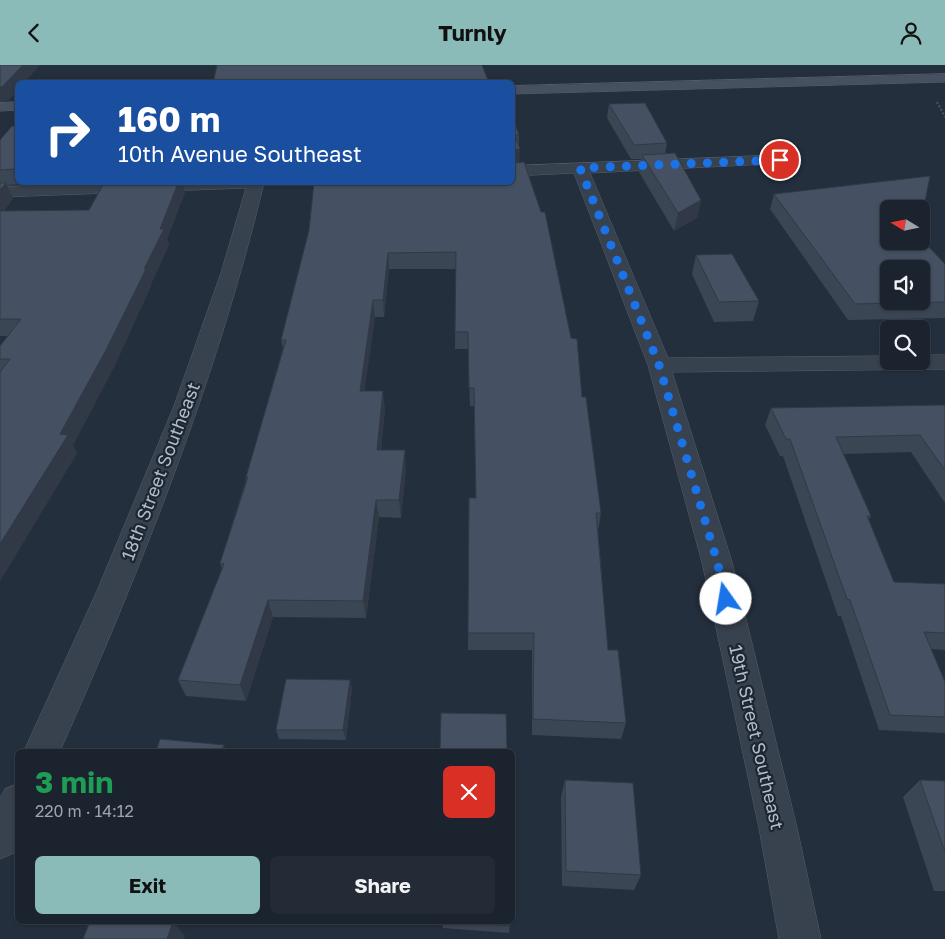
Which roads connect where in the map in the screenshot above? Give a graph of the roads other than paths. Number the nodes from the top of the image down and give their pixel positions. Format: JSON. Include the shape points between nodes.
{"nodes":[{"id":1,"x":945,"y":78,"type":"edge"},
{"id":2,"x":515,"y":89,"type":"edge"},
{"id":3,"x":15,"y":106,"type":"edge"},
{"id":4,"x":0,"y":107,"type":"edge"},
{"id":5,"x":780,"y":160,"type":"dead end"},
{"id":6,"x":580,"y":168,"type":"junction"},
{"id":7,"x":515,"y":171,"type":"edge"},
{"id":8,"x":200,"y":185,"type":"edge"},
{"id":9,"x":256,"y":185,"type":"edge"},
{"id":10,"x":0,"y":192,"type":"edge"},
{"id":11,"x":945,"y":362,"type":"edge"},
{"id":12,"x":659,"y":365,"type":"junction"},
{"id":13,"x":43,"y":749,"type":"edge"},
{"id":14,"x":15,"y":808,"type":"edge"},
{"id":15,"x":0,"y":839,"type":"edge"},
{"id":16,"x":800,"y":939,"type":"edge"}],
"edges":[{"from":1,"to":2,"type":"main road"},
{"from":3,"to":4,"type":"main road"},
{"from":5,"to":6,"type":"street"},
{"from":6,"to":7,"type":"street"},
{"from":6,"to":12,"type":"street","name":"19th Street Southeast"},
{"from":8,"to":10,"type":"street"},
{"from":9,"to":13,"type":"street","name":"18th Street Southeast","via":[[217,320],[174,441],[80,670]]},
{"from":11,"to":12,"type":"street"},
{"from":12,"to":16,"type":"street","name":"19th Street Southeast","via":[[717,561]]},
{"from":14,"to":15,"type":"street"}]}
